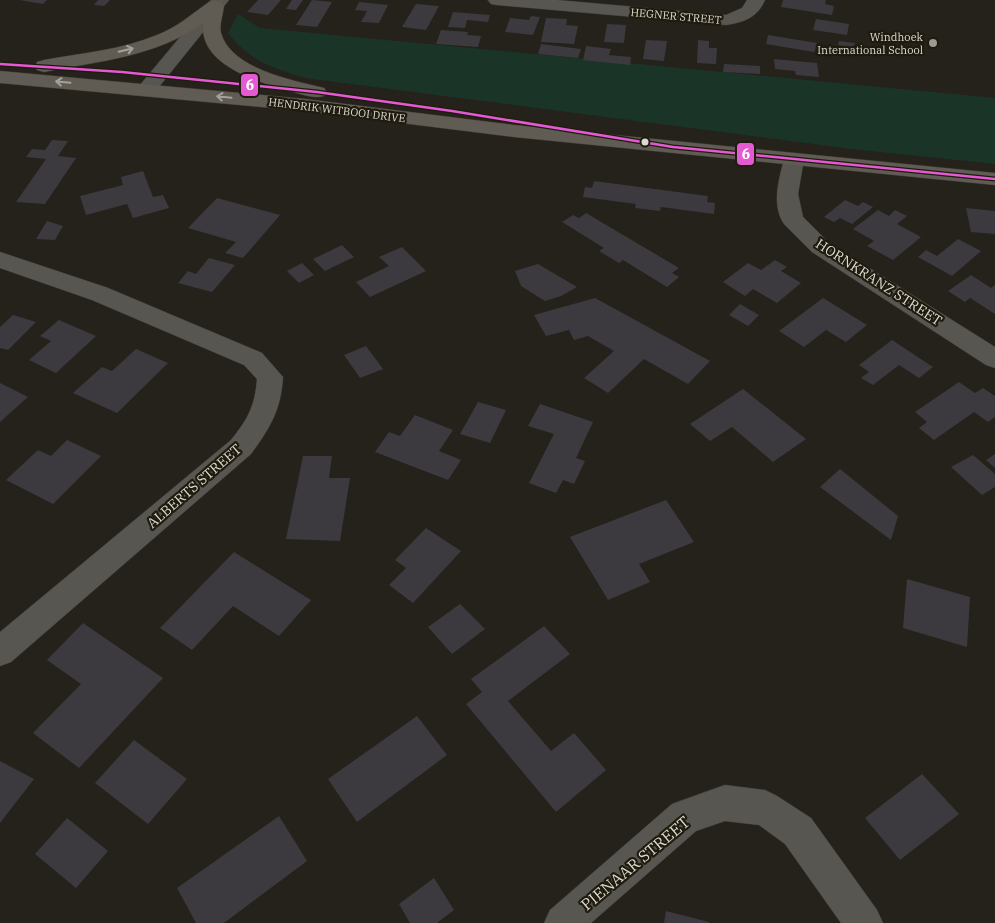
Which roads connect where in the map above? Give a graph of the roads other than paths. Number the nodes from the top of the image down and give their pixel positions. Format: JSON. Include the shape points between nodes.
{"nodes":[{"id":1,"x":497,"y":0,"type":"edge"},
{"id":2,"x":756,"y":0,"type":"edge"},
{"id":3,"x":217,"y":3,"type":"edge"},
{"id":4,"x":0,"y":64,"type":"edge"},
{"id":5,"x":44,"y":66,"type":"junction"},
{"id":6,"x":0,"y":76,"type":"edge"},
{"id":7,"x":152,"y":83,"type":"junction"},
{"id":8,"x":317,"y":92,"type":"junction"},
{"id":9,"x":673,"y":147,"type":"junction"},
{"id":10,"x":794,"y":159,"type":"junction"},
{"id":11,"x":995,"y":179,"type":"edge"},
{"id":12,"x":0,"y":260,"type":"edge"},
{"id":13,"x":995,"y":359,"type":"edge"},
{"id":14,"x":0,"y":652,"type":"edge"},
{"id":15,"x":564,"y":923,"type":"edge"},
{"id":16,"x":864,"y":923,"type":"edge"}],
"edges":[{"from":1,"to":2,"type":"street","name":"HEGNER STREET","via":[[726,20],[747,14]]},
{"from":5,"to":3,"type":"main road","one_way":true,"via":[[163,40]]},
{"from":3,"to":7,"type":"street"},
{"from":3,"to":8,"type":"main road","via":[[211,32],[216,45],[230,60],[248,71]]},
{"from":4,"to":5,"type":"main road","name":"HENDRIK WITBOOI DRIVE"},
{"from":5,"to":7,"type":"main road","name":"HENDRIK WITBOOI DRIVE"},
{"from":7,"to":6,"type":"main road","name":"HENDRIK WITBOOI DRIVE","one_way":true},
{"from":7,"to":8,"type":"main road","name":"HENDRIK WITBOOI DRIVE"},
{"from":9,"to":7,"type":"main road","name":"HENDRIK WITBOOI DRIVE","one_way":true,"via":[[514,131]]},
{"from":8,"to":9,"type":"main road","name":"HENDRIK WITBOOI DRIVE"},
{"from":9,"to":10,"type":"main road","name":"HENDRIK WITBOOI DRIVE"},
{"from":10,"to":11,"type":"main road","name":"HENDRIK WITBOOI DRIVE"},
{"from":10,"to":13,"type":"street","name":"HORNKRANZ STREET","via":[[786,194],[792,219],[820,247]]},
{"from":12,"to":14,"type":"street","name":"ALBERTS STREET","via":[[100,294],[253,359],[270,377],[269,401],[262,420],[241,447]]},
{"from":15,"to":16,"type":"street","name":"PIENAAR STREET","via":[[686,817],[725,802],[765,808],[798,831]]}]}
